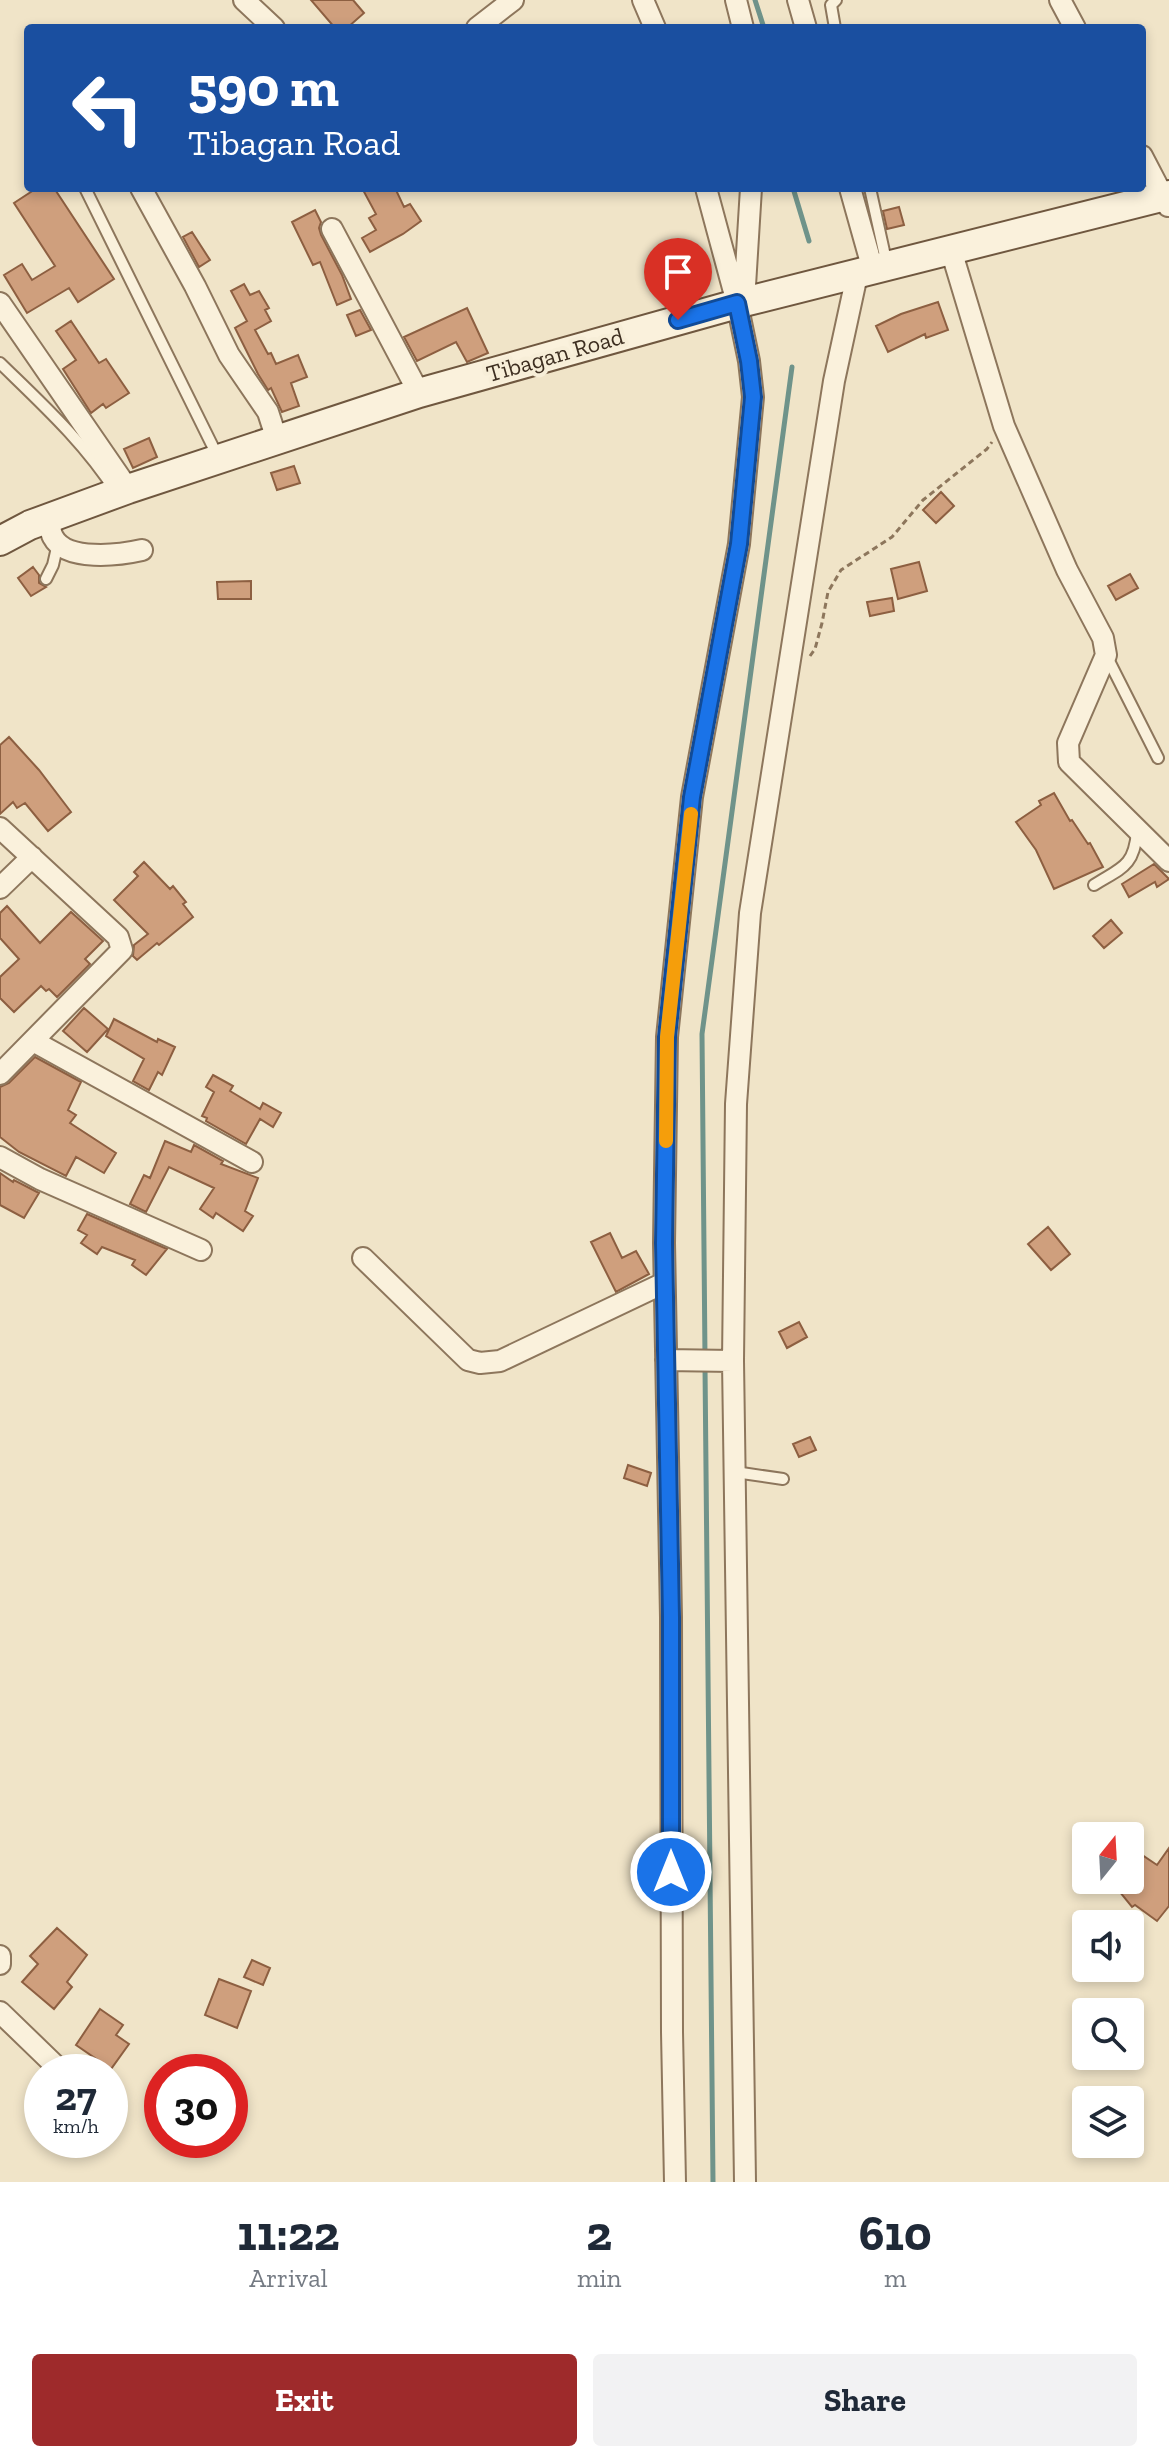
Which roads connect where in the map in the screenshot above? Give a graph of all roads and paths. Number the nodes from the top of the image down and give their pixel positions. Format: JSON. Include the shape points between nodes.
{"nodes":[{"id":1,"x":244,"y":0,"type":"edge"},
{"id":2,"x":513,"y":0,"type":"edge"},
{"id":3,"x":643,"y":0,"type":"edge"},
{"id":4,"x":736,"y":0,"type":"edge"},
{"id":5,"x":798,"y":0,"type":"edge"},
{"id":6,"x":836,"y":0,"type":"edge"},
{"id":7,"x":1060,"y":0,"type":"edge"},
{"id":8,"x":270,"y":24,"type":"edge"},
{"id":9,"x":482,"y":24,"type":"edge"},
{"id":10,"x":653,"y":24,"type":"edge"},
{"id":11,"x":742,"y":24,"type":"edge"},
{"id":12,"x":805,"y":24,"type":"edge"},
{"id":13,"x":834,"y":24,"type":"edge"},
{"id":14,"x":1073,"y":24,"type":"edge"},
{"id":15,"x":1146,"y":163,"type":"edge"},
{"id":16,"x":87,"y":192,"type":"edge"},
{"id":17,"x":143,"y":192,"type":"edge"},
{"id":18,"x":707,"y":192,"type":"edge"},
{"id":19,"x":751,"y":192,"type":"edge"},
{"id":20,"x":851,"y":192,"type":"edge"},
{"id":21,"x":870,"y":192,"type":"edge"},
{"id":22,"x":1167,"y":200,"type":"edge"},
{"id":23,"x":332,"y":229,"type":"dead end"},
{"id":24,"x":951,"y":250,"type":"junction"},
{"id":25,"x":873,"y":271,"type":"junction"},
{"id":26,"x":741,"y":302,"type":"junction"},
{"id":27,"x":0,"y":303,"type":"edge"},
{"id":28,"x":0,"y":363,"type":"edge"},
{"id":29,"x":419,"y":393,"type":"junction"},
{"id":30,"x":1004,"y":426,"type":"junction"},
{"id":31,"x":277,"y":440,"type":"junction"},
{"id":32,"x":219,"y":459,"type":"junction"},
{"id":33,"x":122,"y":491,"type":"junction"},
{"id":34,"x":53,"y":530,"type":"junction"},
{"id":35,"x":0,"y":541,"type":"edge"},
{"id":36,"x":142,"y":550,"type":"dead end"},
{"id":37,"x":46,"y":579,"type":"dead end"},
{"id":38,"x":1106,"y":655,"type":"junction"},
{"id":39,"x":788,"y":678,"type":"junction"},
{"id":40,"x":1158,"y":758,"type":"dead end"},
{"id":41,"x":0,"y":828,"type":"edge"},
{"id":42,"x":1137,"y":830,"type":"junction"},
{"id":43,"x":32,"y":857,"type":"junction"},
{"id":44,"x":1169,"y":861,"type":"edge"},
{"id":45,"x":1094,"y":885,"type":"dead end"},
{"id":46,"x":0,"y":888,"type":"edge"},
{"id":47,"x":33,"y":1041,"type":"junction"},
{"id":48,"x":0,"y":1074,"type":"edge"},
{"id":49,"x":0,"y":1157,"type":"edge"},
{"id":50,"x":252,"y":1162,"type":"dead end"},
{"id":51,"x":201,"y":1250,"type":"dead end"},
{"id":52,"x":363,"y":1258,"type":"dead end"},
{"id":53,"x":664,"y":1283,"type":"junction"},
{"id":54,"x":672,"y":1361,"type":"junction"},
{"id":55,"x":727,"y":1362,"type":"junction"},
{"id":56,"x":735,"y":1472,"type":"junction"},
{"id":57,"x":783,"y":1479,"type":"dead end"},
{"id":58,"x":0,"y":1956,"type":"edge"},
{"id":59,"x":0,"y":1964,"type":"edge"},
{"id":60,"x":0,"y":2012,"type":"edge"},
{"id":61,"x":43,"y":2054,"type":"edge"},
{"id":62,"x":675,"y":2182,"type":"edge"},
{"id":63,"x":745,"y":2182,"type":"edge"}],
"edges":[{"from":1,"to":8,"type":"street"},
{"from":2,"to":9,"type":"street"},
{"from":3,"to":10,"type":"street"},
{"from":4,"to":11,"type":"street"},
{"from":5,"to":12,"type":"street"},
{"from":6,"to":13,"type":"lane","via":[[831,5]]},
{"from":7,"to":14,"type":"street"},
{"from":15,"to":22,"type":"street"},
{"from":16,"to":32,"type":"lane"},
{"from":17,"to":31,"type":"street","via":[[229,355],[268,412]]},
{"from":18,"to":26,"type":"street"},
{"from":19,"to":26,"type":"street"},
{"from":20,"to":25,"type":"street"},
{"from":21,"to":25,"type":"lane"},
{"from":22,"to":24,"type":"main road","name":"Tibagan Road"},
{"from":23,"to":29,"type":"street"},
{"from":24,"to":25,"type":"main road","name":"Tibagan Road"},
{"from":24,"to":30,"type":"street"},
{"from":25,"to":26,"type":"main road","name":"Tibagan Road"},
{"from":25,"to":39,"type":"street","via":[[834,381]]},
{"from":26,"to":29,"type":"main road","name":"Tibagan Road"},
{"from":26,"to":53,"type":"street","via":[[753,397],[739,544],[692,797],[667,1037]]},
{"from":27,"to":33,"type":"street"},
{"from":28,"to":33,"type":"lane"},
{"from":29,"to":31,"type":"main road","name":"Tibagan Road"},
{"from":30,"to":38,"type":"street","via":[[1103,638]]},
{"from":30,"to":39,"type":"path","via":[[987,449],[923,500],[892,537],[841,570],[828,592],[815,649]]},
{"from":31,"to":32,"type":"main road","name":"Tibagan Road"},
{"from":32,"to":33,"type":"main road","name":"Tibagan Road"},
{"from":33,"to":34,"type":"main road","name":"Tibagan Road"},
{"from":34,"to":35,"type":"main road","name":"Tibagan Road","via":[[30,525]]},
{"from":34,"to":36,"type":"street","via":[[64,547],[96,556]]},
{"from":34,"to":37,"type":"lane"},
{"from":38,"to":40,"type":"lane"},
{"from":38,"to":42,"type":"street","via":[[1068,743],[1069,762]]},
{"from":39,"to":55,"type":"street","via":[[750,913],[736,1104]]},
{"from":41,"to":43,"type":"street"},
{"from":42,"to":44,"type":"street"},
{"from":42,"to":45,"type":"lane","via":[[1133,857]]},
{"from":43,"to":46,"type":"street"},
{"from":43,"to":47,"type":"street","via":[[122,946]]},
{"from":47,"to":48,"type":"street"},
{"from":47,"to":50,"type":"street","via":[[198,1125]]},
{"from":49,"to":51,"type":"street"},
{"from":52,"to":53,"type":"street","via":[[468,1360],[480,1363],[500,1361]]},
{"from":53,"to":54,"type":"street"},
{"from":54,"to":55,"type":"street"},
{"from":54,"to":62,"type":"street"},
{"from":55,"to":56,"type":"street"},
{"from":56,"to":57,"type":"lane"},
{"from":56,"to":63,"type":"street"},
{"from":58,"to":59,"type":"street"},
{"from":60,"to":61,"type":"street"}]}
